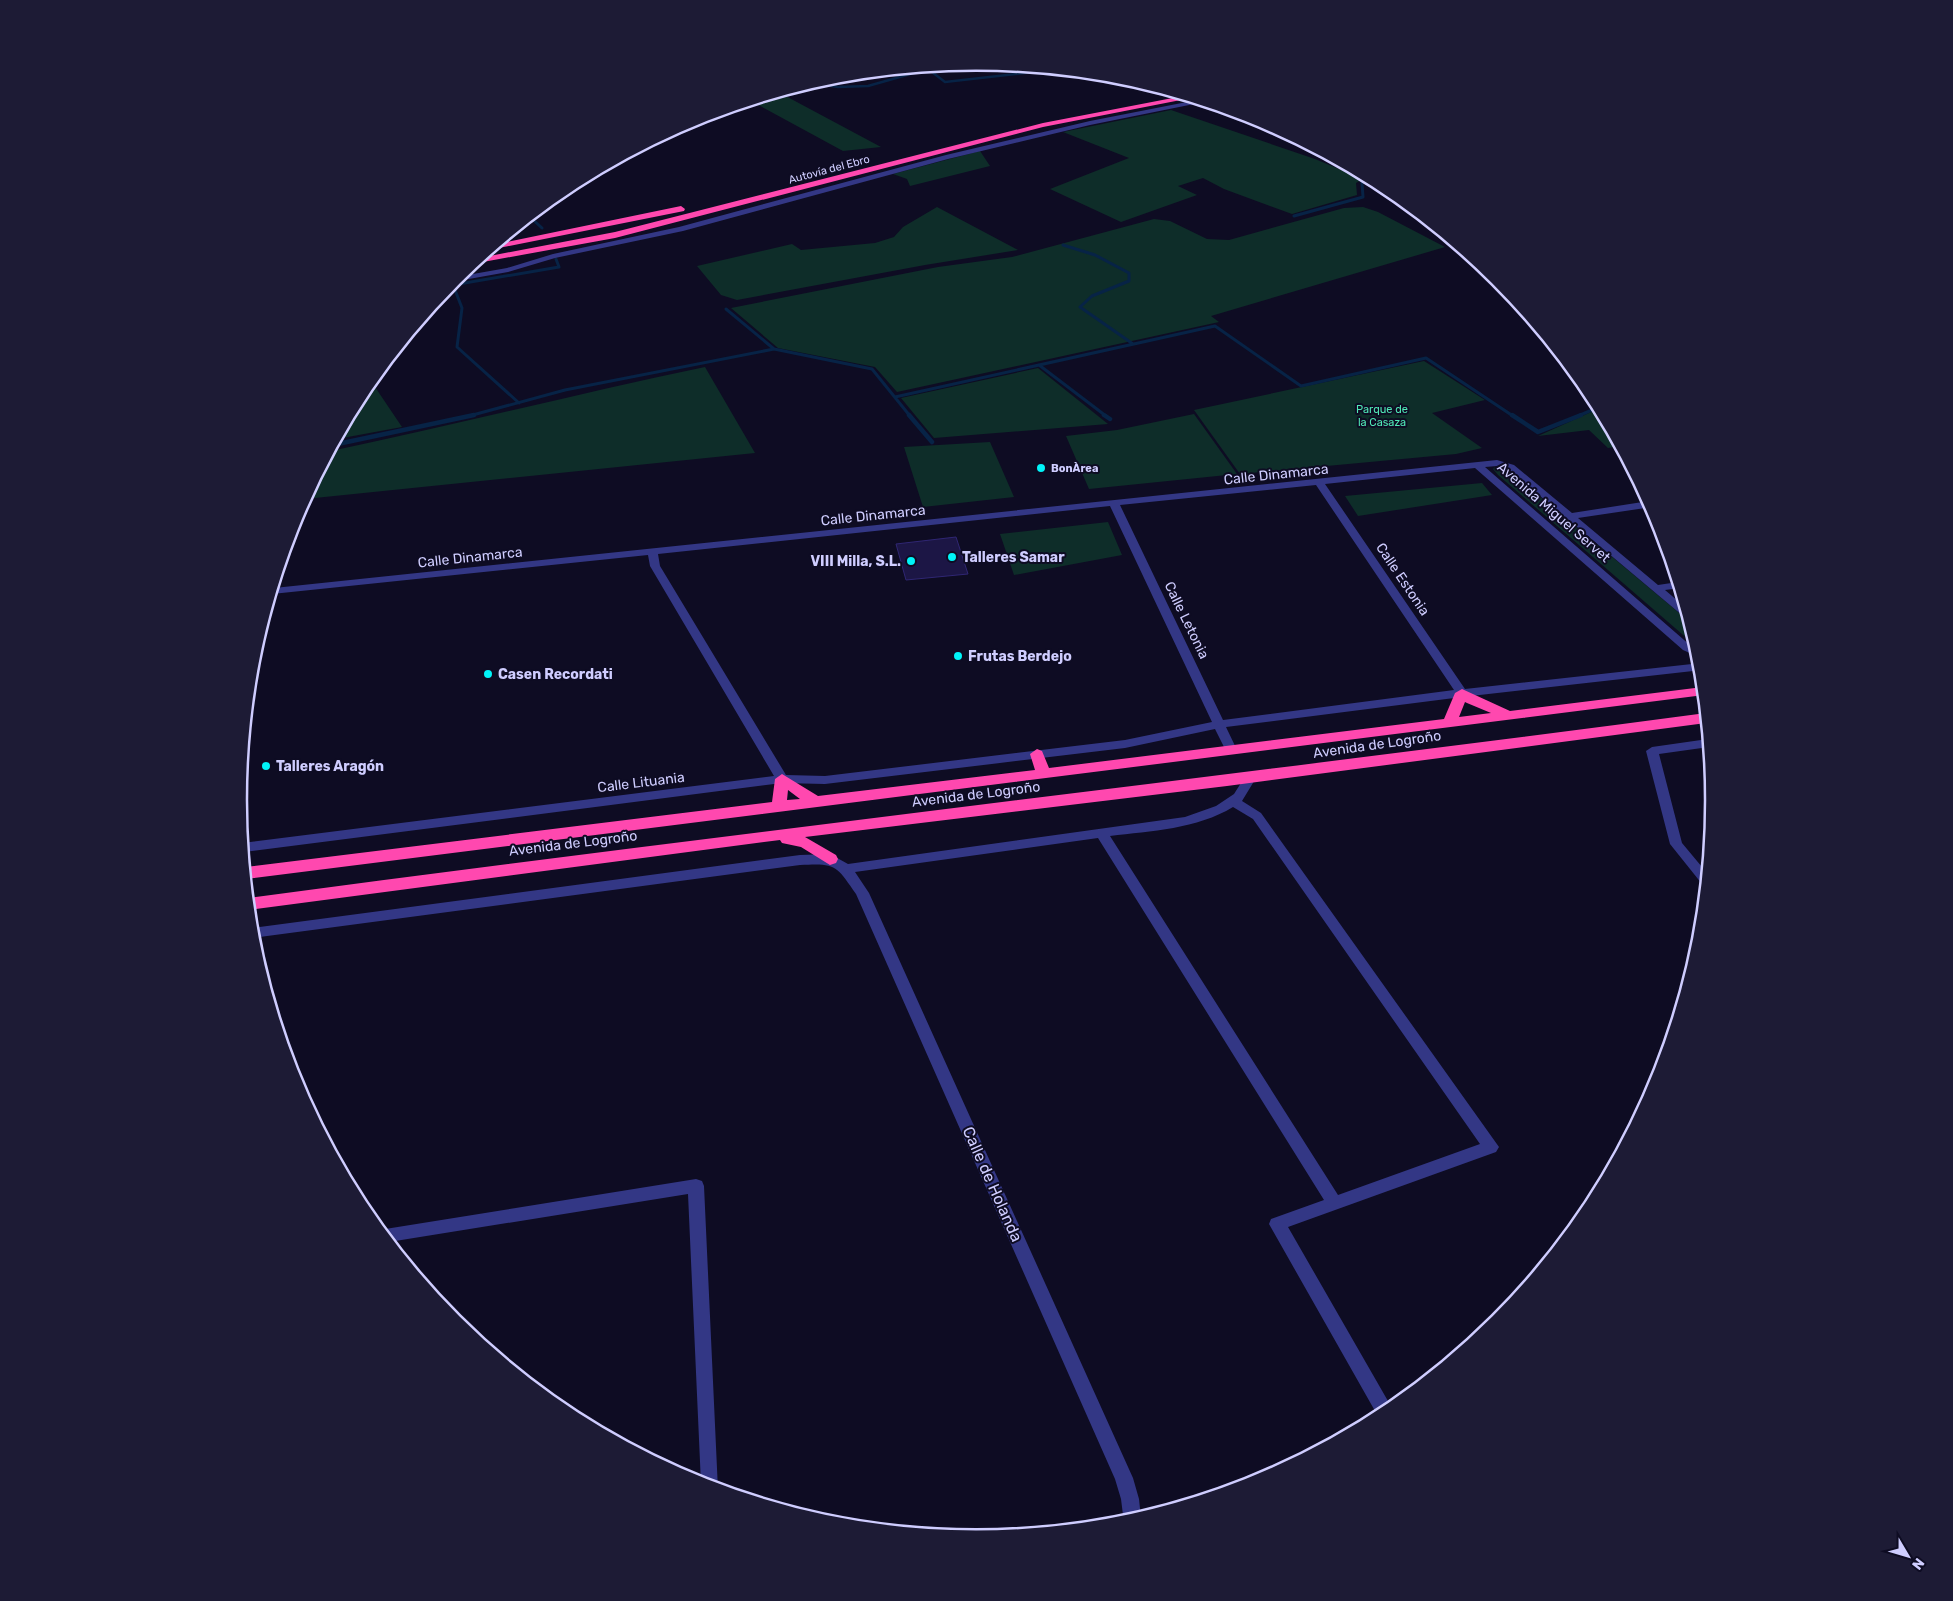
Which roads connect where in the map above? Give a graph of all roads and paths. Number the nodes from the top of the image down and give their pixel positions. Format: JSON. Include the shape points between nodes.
{"nodes":[{"id":1,"x":1157,"y":94,"type":"edge"},
{"id":2,"x":1128,"y":99,"type":"dead end"},
{"id":3,"x":1176,"y":99,"type":"edge"},
{"id":4,"x":1189,"y":103,"type":"edge"},
{"id":5,"x":1082,"y":108,"type":"dead end"},
{"id":6,"x":1025,"y":120,"type":"dead end"},
{"id":7,"x":866,"y":161,"type":"dead end"},
{"id":8,"x":551,"y":237,"type":"junction"},
{"id":9,"x":507,"y":243,"type":"edge"},
{"id":10,"x":504,"y":246,"type":"edge"},
{"id":11,"x":532,"y":252,"type":"junction"},
{"id":12,"x":488,"y":260,"type":"edge"},
{"id":13,"x":485,"y":262,"type":"edge"},
{"id":14,"x":469,"y":277,"type":"edge"},
{"id":15,"x":1476,"y":465,"type":"junction"},
{"id":16,"x":1320,"y":483,"type":"junction"},
{"id":17,"x":1114,"y":504,"type":"junction"},
{"id":18,"x":1643,"y":505,"type":"edge"},
{"id":19,"x":1570,"y":516,"type":"junction"},
{"id":20,"x":653,"y":552,"type":"junction"},
{"id":21,"x":1673,"y":586,"type":"edge"},
{"id":22,"x":1656,"y":588,"type":"junction"},
{"id":23,"x":278,"y":591,"type":"edge"},
{"id":24,"x":1680,"y":608,"type":"edge"},
{"id":25,"x":1687,"y":648,"type":"junction"},
{"id":26,"x":1690,"y":650,"type":"edge"},
{"id":27,"x":1692,"y":660,"type":"edge"},
{"id":28,"x":1694,"y":668,"type":"edge"},
{"id":29,"x":1462,"y":692,"type":"junction"},
{"id":30,"x":1698,"y":692,"type":"edge"},
{"id":31,"x":1509,"y":715,"type":"junction"},
{"id":32,"x":1701,"y":719,"type":"edge"},
{"id":33,"x":1450,"y":722,"type":"junction"},
{"id":34,"x":1220,"y":724,"type":"junction"},
{"id":35,"x":1703,"y":744,"type":"edge"},
{"id":36,"x":1231,"y":750,"type":"junction"},
{"id":37,"x":1037,"y":754,"type":"junction"},
{"id":38,"x":1044,"y":773,"type":"junction"},
{"id":39,"x":1250,"y":778,"type":"junction"},
{"id":40,"x":782,"y":779,"type":"junction"},
{"id":41,"x":1233,"y":801,"type":"junction"},
{"id":42,"x":816,"y":802,"type":"junction"},
{"id":43,"x":779,"y":807,"type":"junction"},
{"id":44,"x":1102,"y":833,"type":"junction"},
{"id":45,"x":776,"y":836,"type":"junction"},
{"id":46,"x":249,"y":847,"type":"edge"},
{"id":47,"x":830,"y":859,"type":"junction"},
{"id":48,"x":846,"y":869,"type":"junction"},
{"id":49,"x":251,"y":872,"type":"edge"},
{"id":50,"x":1702,"y":876,"type":"edge"},
{"id":51,"x":254,"y":903,"type":"edge"},
{"id":52,"x":259,"y":932,"type":"edge"},
{"id":53,"x":1334,"y":1203,"type":"junction"},
{"id":54,"x":391,"y":1235,"type":"edge"},
{"id":55,"x":1382,"y":1407,"type":"edge"},
{"id":56,"x":710,"y":1479,"type":"edge"},
{"id":57,"x":1131,"y":1513,"type":"edge"}],
"edges":[{"from":1,"to":2,"type":"highway"},
{"from":3,"to":11,"type":"highway","name":"Autovía del Ebro","via":[[1043,124],[681,219]]},
{"from":4,"to":14,"type":"street","via":[[946,157],[680,229]]},
{"from":5,"to":6,"type":"highway"},
{"from":7,"to":8,"type":"highway","name":"Autovía del Ebro","via":[[680,209]]},
{"from":8,"to":9,"type":"highway"},
{"from":8,"to":10,"type":"highway","name":"Autovía del Ebro"},
{"from":11,"to":12,"type":"highway","name":"Autovía del Ebro"},
{"from":11,"to":13,"type":"highway"},
{"from":15,"to":16,"type":"street","name":"Calle Dinamarca"},
{"from":15,"to":19,"type":"street","name":"Avenida Miguel Servet","via":[[1506,464]]},
{"from":15,"to":25,"type":"street","name":"Avenida Miguel Servet"},
{"from":16,"to":17,"type":"street","name":"Calle Dinamarca"},
{"from":16,"to":29,"type":"street","name":"Calle Estonia"},
{"from":17,"to":20,"type":"street","name":"Calle Dinamarca"},
{"from":17,"to":34,"type":"street","name":"Calle Letonia"},
{"from":18,"to":19,"type":"street"},
{"from":19,"to":22,"type":"street","name":"Avenida Miguel Servet"},
{"from":20,"to":23,"type":"street","name":"Calle Dinamarca"},
{"from":20,"to":40,"type":"street","via":[[655,566]]},
{"from":21,"to":22,"type":"street"},
{"from":22,"to":24,"type":"street","name":"Avenida Miguel Servet"},
{"from":25,"to":26,"type":"street","name":"Avenida Miguel Servet"},
{"from":25,"to":27,"type":"street"},
{"from":28,"to":29,"type":"street","name":"Calle Lituania"},
{"from":29,"to":31,"type":"highway","via":[[1472,700]]},
{"from":29,"to":33,"type":"highway"},
{"from":29,"to":34,"type":"street","name":"Calle Lituania"},
{"from":30,"to":31,"type":"highway","name":"Avenida de Logroño"},
{"from":31,"to":33,"type":"highway","name":"Avenida de Logroño"},
{"from":32,"to":39,"type":"highway","name":"Avenida de Logroño"},
{"from":33,"to":36,"type":"highway","name":"Avenida de Logroño"},
{"from":34,"to":36,"type":"street","name":"Calle Letonia"},
{"from":34,"to":37,"type":"street","name":"Calle Lituania","via":[[1125,744]]},
{"from":35,"to":50,"type":"street","via":[[1652,751],[1676,844]]},
{"from":36,"to":38,"type":"highway","name":"Avenida de Logroño"},
{"from":37,"to":38,"type":"highway"},
{"from":37,"to":40,"type":"street","name":"Calle Lituania","via":[[825,780]]},
{"from":38,"to":42,"type":"highway","name":"Avenida de Logroño"},
{"from":39,"to":41,"type":"street","via":[[1239,798]]},
{"from":39,"to":45,"type":"highway","name":"Avenida de Logroño"},
{"from":40,"to":42,"type":"highway"},
{"from":40,"to":43,"type":"highway"},
{"from":40,"to":46,"type":"street","name":"Calle Lituania"},
{"from":41,"to":44,"type":"street","via":[[1187,821]]},
{"from":41,"to":53,"type":"street","via":[[1257,816],[1491,1147]]},
{"from":42,"to":43,"type":"highway","name":"Avenida de Logroño"},
{"from":43,"to":49,"type":"highway","name":"Avenida de Logroño"},
{"from":44,"to":48,"type":"street"},
{"from":44,"to":53,"type":"street"},
{"from":45,"to":47,"type":"highway","via":[[806,843]]},
{"from":45,"to":51,"type":"highway","name":"Avenida de Logroño"},
{"from":47,"to":48,"type":"street","name":"Calle de Holanda"},
{"from":47,"to":52,"type":"street"},
{"from":48,"to":57,"type":"street","name":"Calle de Holanda","via":[[862,893],[1124,1478]]},
{"from":53,"to":55,"type":"street","via":[[1277,1224]]},
{"from":54,"to":56,"type":"street","via":[[696,1186]]}]}
